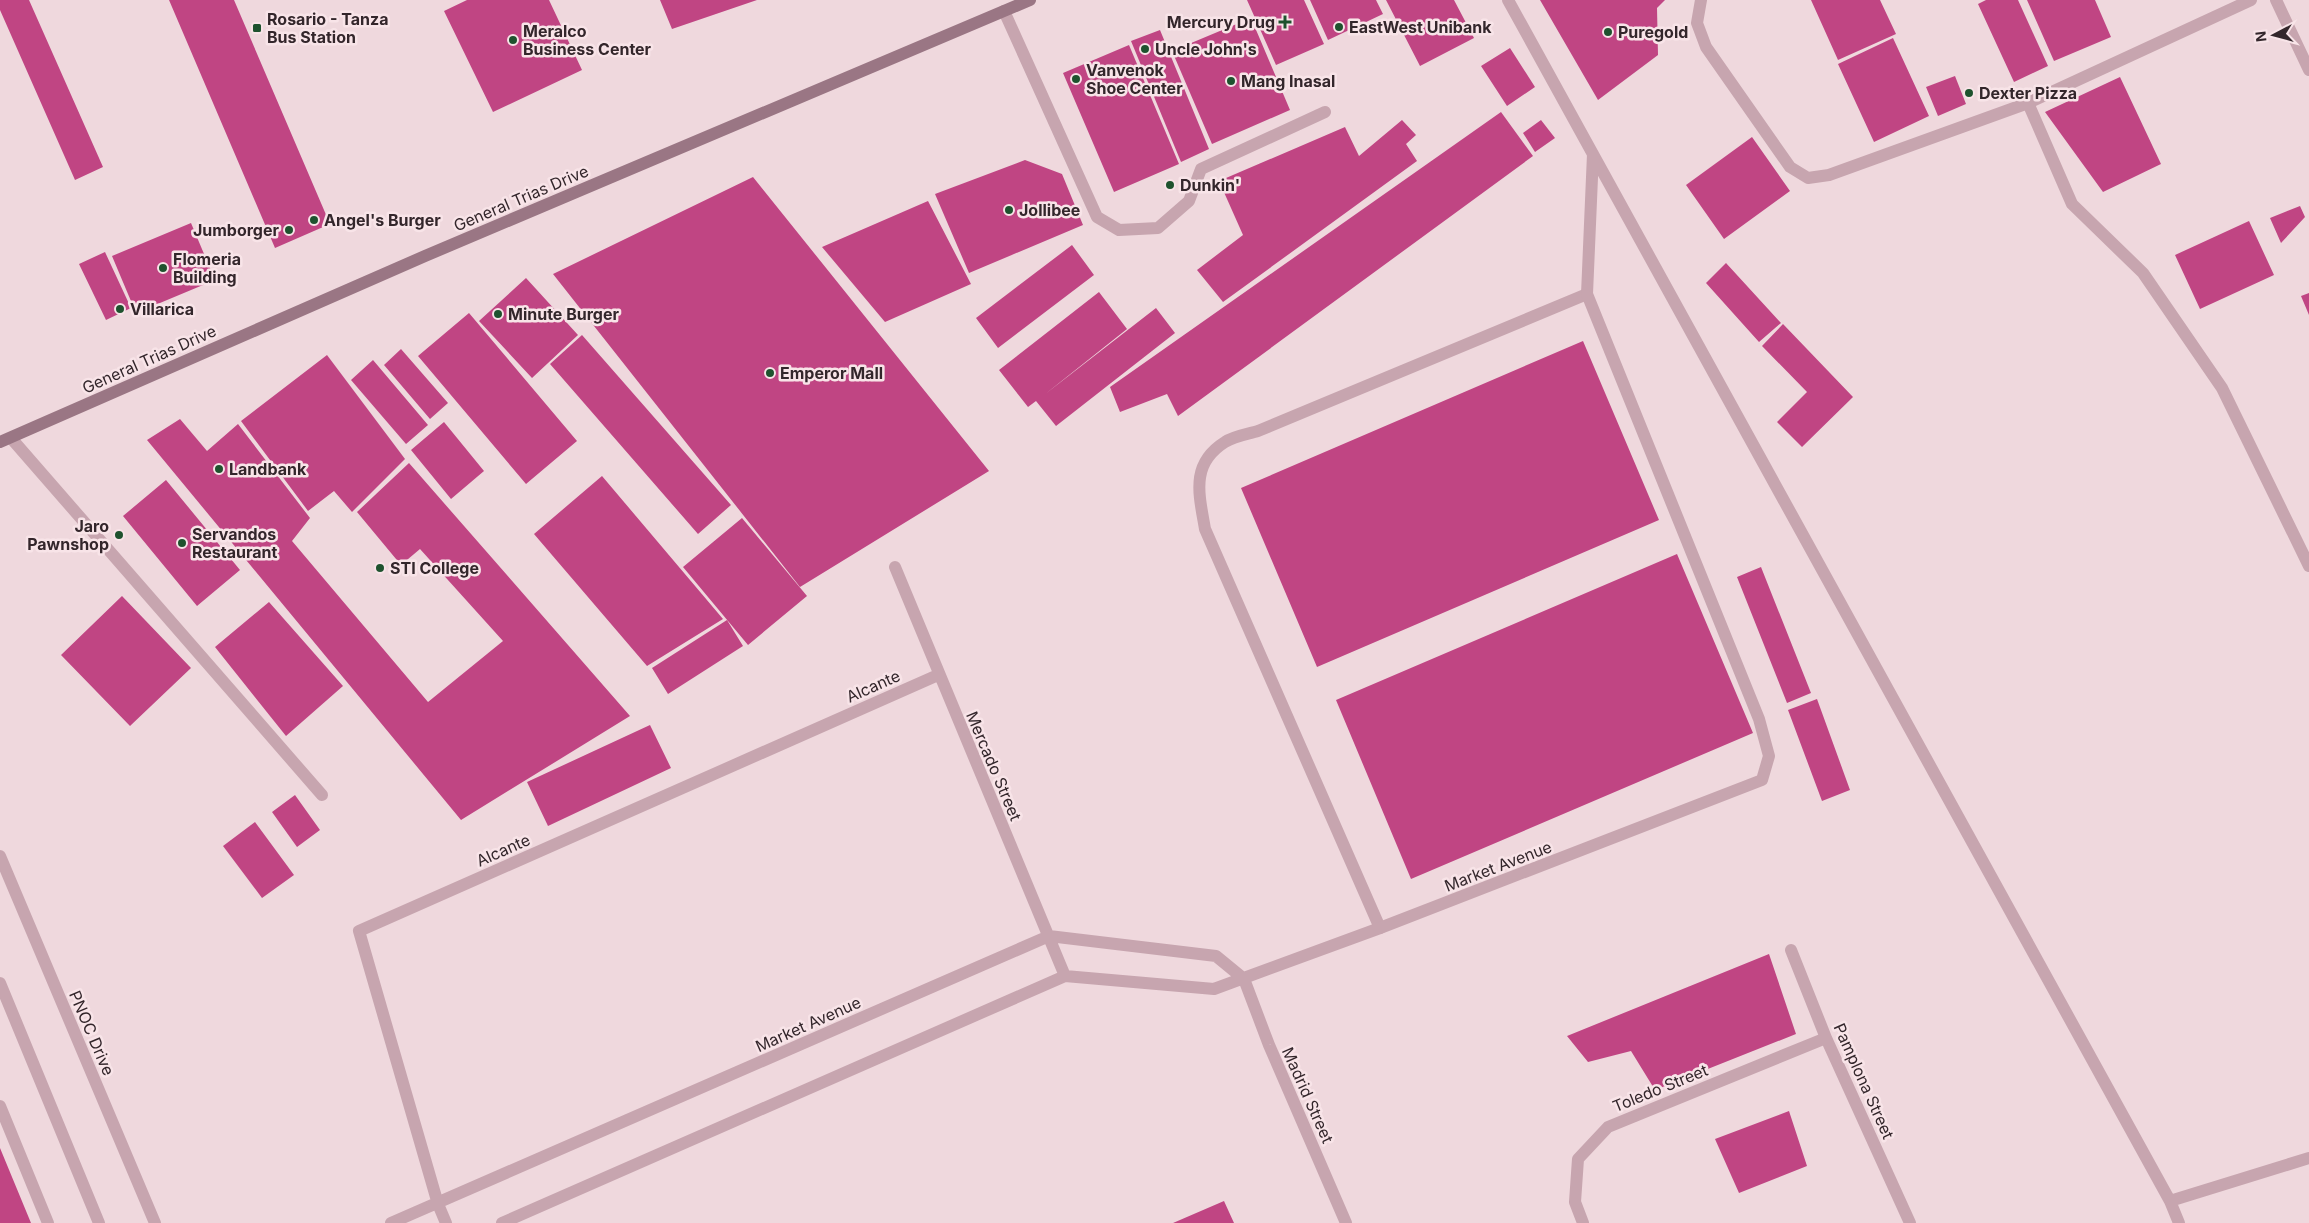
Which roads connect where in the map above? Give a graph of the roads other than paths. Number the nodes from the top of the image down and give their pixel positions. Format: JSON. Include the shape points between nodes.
{"nodes":[{"id":1,"x":1030,"y":0,"type":"edge"},
{"id":2,"x":1508,"y":0,"type":"edge"},
{"id":3,"x":1701,"y":0,"type":"edge"},
{"id":4,"x":2252,"y":0,"type":"edge"},
{"id":5,"x":2276,"y":0,"type":"edge"},
{"id":6,"x":1004,"y":11,"type":"junction"},
{"id":7,"x":2309,"y":70,"type":"edge"},
{"id":8,"x":2028,"y":103,"type":"junction"},
{"id":9,"x":1325,"y":112,"type":"dead end"},
{"id":10,"x":1593,"y":154,"type":"junction"},
{"id":11,"x":1586,"y":294,"type":"junction"},
{"id":12,"x":6,"y":440,"type":"edge"},
{"id":13,"x":2309,"y":566,"type":"edge"},
{"id":14,"x":895,"y":568,"type":"dead end"},
{"id":15,"x":938,"y":675,"type":"junction"},
{"id":16,"x":322,"y":796,"type":"dead end"},
{"id":17,"x":0,"y":856,"type":"edge"},
{"id":18,"x":1380,"y":928,"type":"junction"},
{"id":19,"x":1049,"y":936,"type":"junction"},
{"id":20,"x":1791,"y":950,"type":"dead end"},
{"id":21,"x":1065,"y":976,"type":"junction"},
{"id":22,"x":1244,"y":979,"type":"junction"},
{"id":23,"x":0,"y":983,"type":"edge"},
{"id":24,"x":1826,"y":1038,"type":"junction"},
{"id":25,"x":0,"y":1106,"type":"edge"},
{"id":26,"x":2309,"y":1158,"type":"edge"},
{"id":27,"x":2170,"y":1201,"type":"junction"},
{"id":28,"x":438,"y":1204,"type":"junction"},
{"id":29,"x":48,"y":1223,"type":"edge"},
{"id":30,"x":99,"y":1223,"type":"edge"},
{"id":31,"x":155,"y":1223,"type":"edge"},
{"id":32,"x":391,"y":1223,"type":"edge"},
{"id":33,"x":446,"y":1223,"type":"edge"},
{"id":34,"x":502,"y":1223,"type":"edge"},
{"id":35,"x":1346,"y":1223,"type":"edge"},
{"id":36,"x":1583,"y":1223,"type":"edge"},
{"id":37,"x":1910,"y":1223,"type":"edge"},
{"id":38,"x":2179,"y":1223,"type":"edge"}],
"edges":[{"from":1,"to":6,"type":"main road","name":"General Trias Drive"},
{"from":2,"to":10,"type":"street"},
{"from":3,"to":8,"type":"street","via":[[1697,23],[1706,47],[1790,167],[1808,178],[1829,175]]},
{"from":4,"to":8,"type":"street"},
{"from":5,"to":7,"type":"street"},
{"from":6,"to":9,"type":"street","via":[[1097,217],[1119,230],[1158,228],[1189,201],[1201,169]]},
{"from":6,"to":12,"type":"main road","name":"General Trias Drive","via":[[407,264]]},
{"from":8,"to":13,"type":"street","via":[[2072,204],[2143,273],[2222,388]]},
{"from":10,"to":11,"type":"street"},
{"from":10,"to":27,"type":"street"},
{"from":11,"to":18,"type":"street","via":[[1258,431],[1225,441],[1204,461],[1198,483],[1205,528]]},
{"from":11,"to":18,"type":"street","name":"Market Avenue","via":[[1759,719],[1768,756],[1762,780]]},
{"from":12,"to":16,"type":"street"},
{"from":14,"to":15,"type":"street","name":"Mercado Street"},
{"from":15,"to":19,"type":"street","name":"Mercado Street"},
{"from":15,"to":28,"type":"street","name":"Alcante","via":[[359,932]]},
{"from":17,"to":31,"type":"street","name":"PNOC Drive"},
{"from":18,"to":22,"type":"street","name":"Market Avenue"},
{"from":19,"to":21,"type":"street","name":"Mercado Street"},
{"from":19,"to":22,"type":"street","via":[[1216,956]]},
{"from":19,"to":28,"type":"street","name":"Market Avenue"},
{"from":20,"to":24,"type":"street","name":"Pamplona Street"},
{"from":21,"to":22,"type":"street","name":"Market Avenue","via":[[1214,989]]},
{"from":21,"to":34,"type":"street","name":"Market Avenue"},
{"from":22,"to":35,"type":"street","name":"Madrid Street","via":[[1268,1045]]},
{"from":23,"to":30,"type":"street"},
{"from":24,"to":36,"type":"street","name":"Toledo Street","via":[[1608,1127],[1578,1160],[1575,1202]]},
{"from":24,"to":37,"type":"street","name":"Pamplona Street"},
{"from":25,"to":29,"type":"street"},
{"from":26,"to":27,"type":"street"},
{"from":27,"to":38,"type":"street"},
{"from":28,"to":32,"type":"street","name":"Market Avenue"},
{"from":28,"to":33,"type":"street","name":"Alcante"}]}
